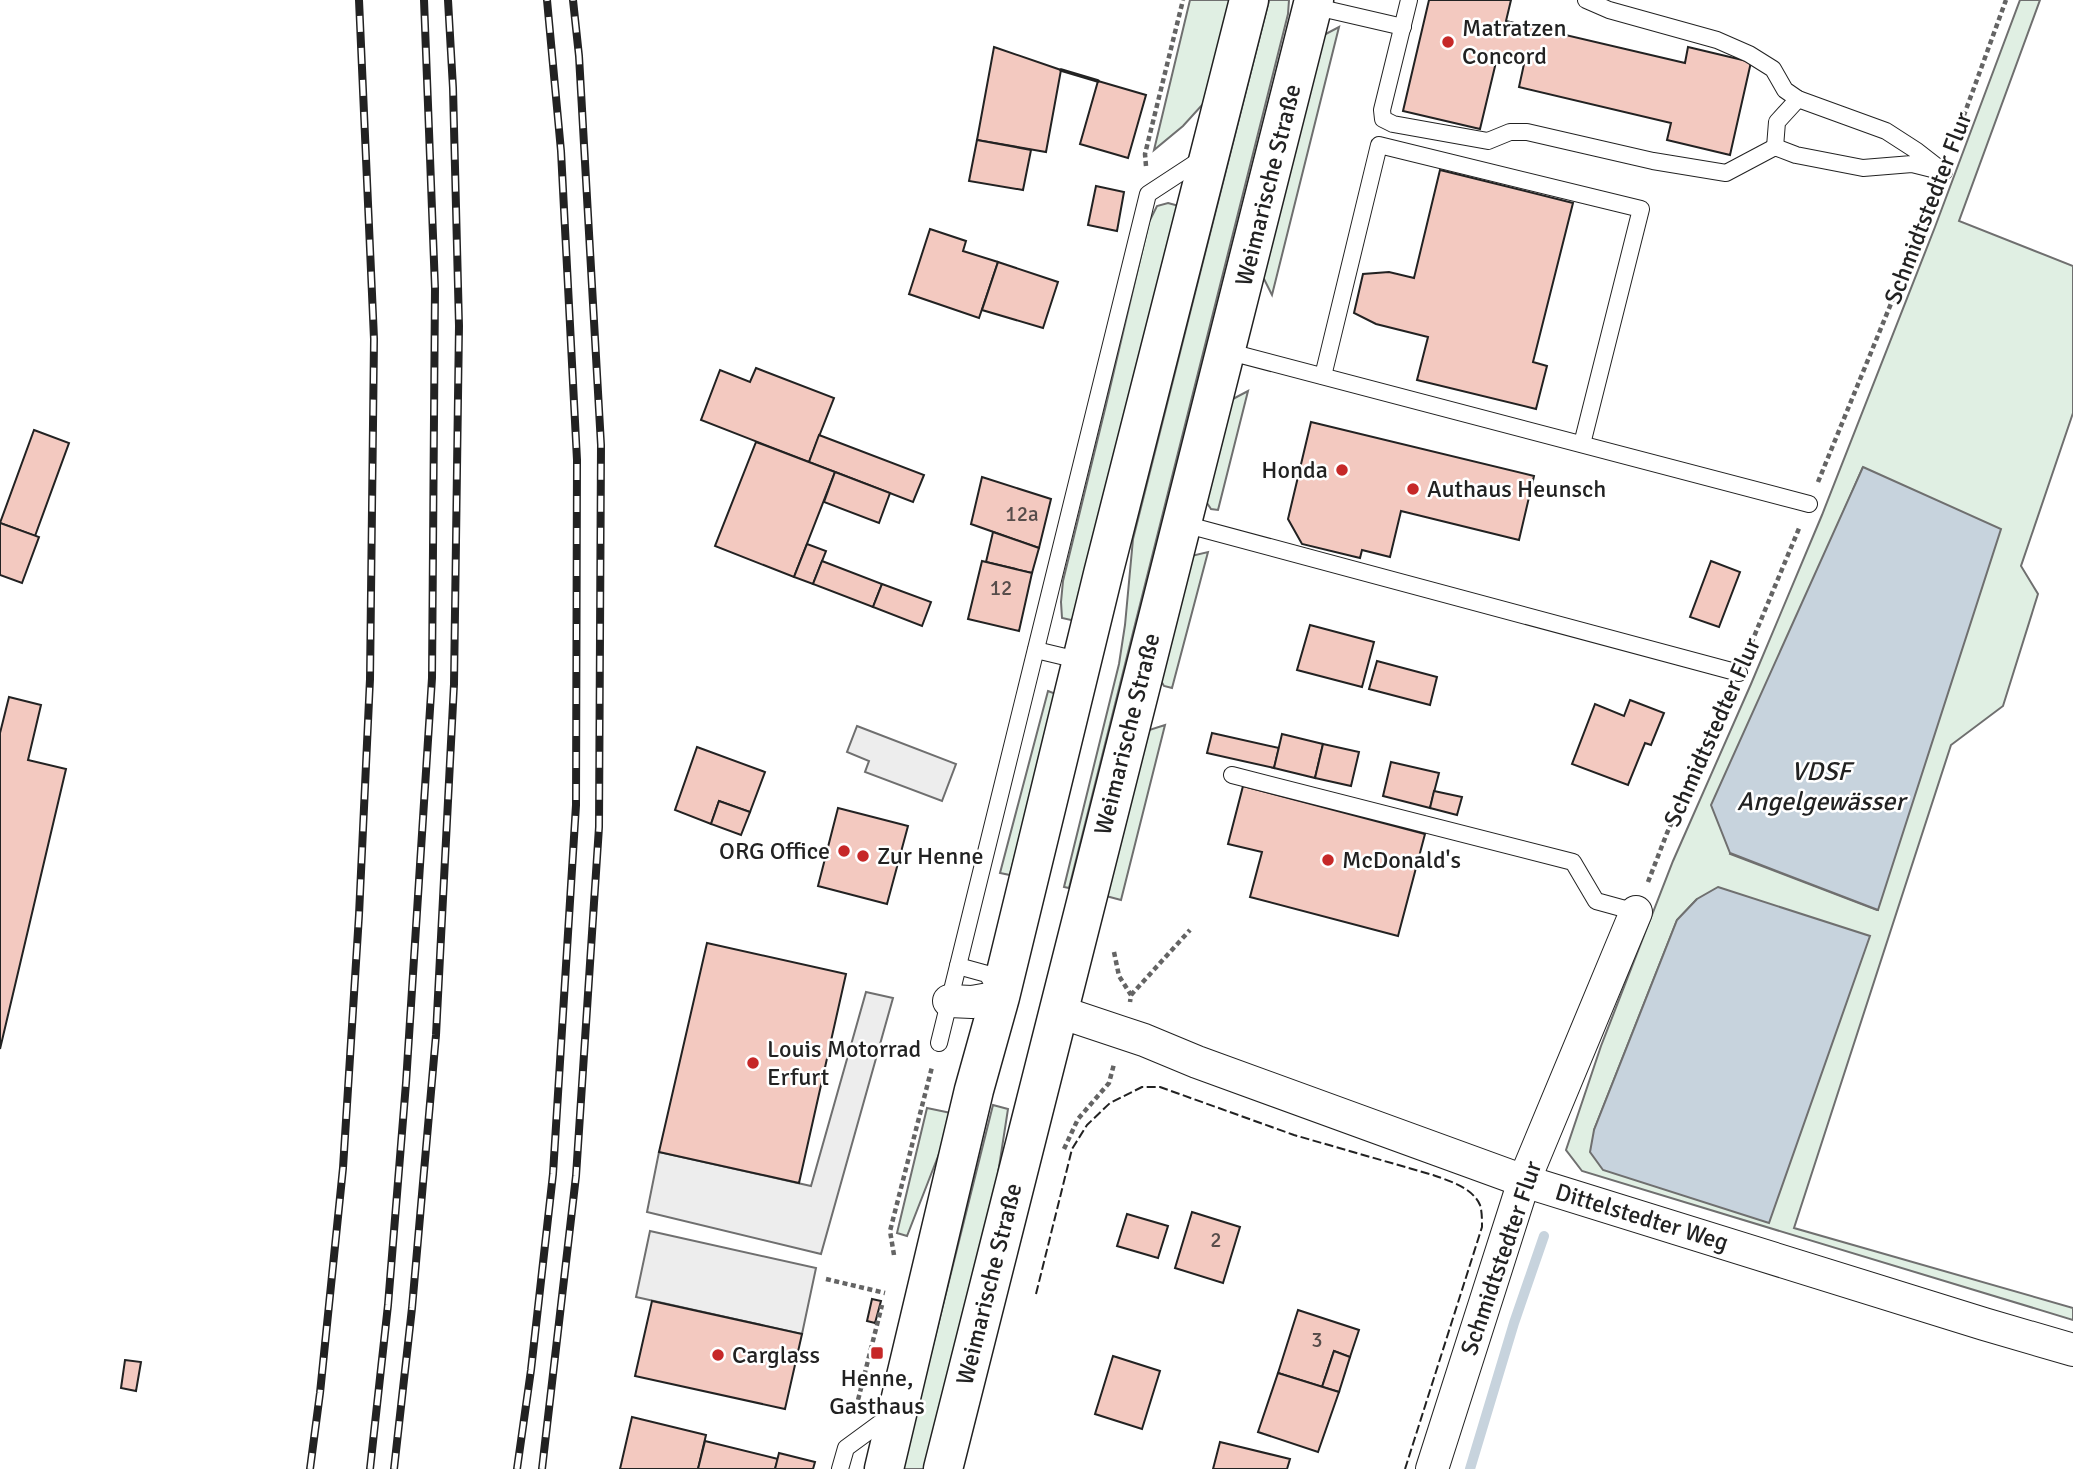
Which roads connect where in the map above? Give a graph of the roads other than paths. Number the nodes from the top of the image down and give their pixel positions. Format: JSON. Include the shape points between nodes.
{"nodes":[{"id":1,"x":1249,"y":0,"type":"edge"},
{"id":2,"x":1409,"y":0,"type":"edge"},
{"id":3,"x":1586,"y":0,"type":"edge"},
{"id":4,"x":1313,"y":3,"type":"edge"},
{"id":5,"x":1403,"y":27,"type":"junction"},
{"id":6,"x":1797,"y":99,"type":"junction"},
{"id":7,"x":1775,"y":147,"type":"junction"},
{"id":8,"x":1210,"y":153,"type":"junction"},
{"id":9,"x":1226,"y":351,"type":"junction"},
{"id":10,"x":1323,"y":376,"type":"junction"},
{"id":11,"x":1583,"y":444,"type":"junction"},
{"id":12,"x":1809,"y":504,"type":"road end"},
{"id":13,"x":1180,"y":523,"type":"junction"},
{"id":14,"x":1036,"y":650,"type":"junction"},
{"id":15,"x":1082,"y":662,"type":"junction"},
{"id":16,"x":1739,"y":673,"type":"road end"},
{"id":17,"x":1232,"y":775,"type":"dead end"},
{"id":18,"x":1636,"y":912,"type":"joint"},
{"id":19,"x":958,"y":966,"type":"junction"},
{"id":20,"x":1000,"y":996,"type":"junction"},
{"id":21,"x":949,"y":1001,"type":"junction"},
{"id":22,"x":1057,"y":1011,"type":"junction"},
{"id":23,"x":939,"y":1042,"type":"road end"},
{"id":24,"x":1524,"y":1181,"type":"junction"},
{"id":25,"x":2073,"y":1350,"type":"edge"},
{"id":26,"x":899,"y":1410,"type":"junction"},
{"id":27,"x":840,"y":1469,"type":"edge"},
{"id":28,"x":884,"y":1469,"type":"edge"},
{"id":29,"x":943,"y":1469,"type":"edge"},
{"id":30,"x":1432,"y":1469,"type":"edge"}],
"edges":[{"from":1,"to":8,"type":"main road"},
{"from":2,"to":5,"type":"lane"},
{"from":3,"to":6,"type":"lane","via":[[1749,54],[1773,69],[1784,89]]},
{"from":4,"to":5,"type":"lane"},
{"from":4,"to":9,"type":"main road","name":"Weimarische Straße"},
{"from":5,"to":7,"type":"lane","via":[[1382,110],[1393,124],[1488,141],[1510,132],[1527,132],[1726,173]]},
{"from":6,"to":7,"type":"lane","via":[[1777,122]]},
{"from":6,"to":7,"type":"lane","via":[[1886,131],[1944,172],[1912,164],[1863,168]]},
{"from":8,"to":14,"type":"lane","via":[[1148,194]]},
{"from":8,"to":15,"type":"main road"},
{"from":9,"to":10,"type":"lane"},
{"from":9,"to":13,"type":"main road","name":"Weimarische Straße"},
{"from":10,"to":11,"type":"lane"},
{"from":10,"to":11,"type":"lane","via":[[1379,145],[1640,209]]},
{"from":11,"to":12,"type":"lane"},
{"from":13,"to":16,"type":"lane"},
{"from":13,"to":22,"type":"main road","name":"Weimarische Straße"},
{"from":14,"to":15,"type":"lane"},
{"from":14,"to":19,"type":"lane"},
{"from":15,"to":20,"type":"main road"},
{"from":17,"to":18,"type":"lane","via":[[1573,862],[1596,901]]},
{"from":18,"to":24,"type":"street","name":"Schmidtstedter Flur"},
{"from":19,"to":20,"type":"lane","via":[[987,974]]},
{"from":19,"to":21,"type":"lane"},
{"from":20,"to":21,"type":"street","via":[[981,1002]]},
{"from":20,"to":22,"type":"main road"},
{"from":20,"to":26,"type":"main road"},
{"from":21,"to":23,"type":"lane"},
{"from":22,"to":24,"type":"street","name":"Dittelstedter Weg"},
{"from":22,"to":29,"type":"main road","name":"Weimarische Straße"},
{"from":24,"to":25,"type":"street","name":"Dittelstedter Weg"},
{"from":24,"to":30,"type":"street","name":"Schmidtstedter Flur"},
{"from":26,"to":27,"type":"lane","via":[[846,1448]]},
{"from":26,"to":28,"type":"main road"}]}
